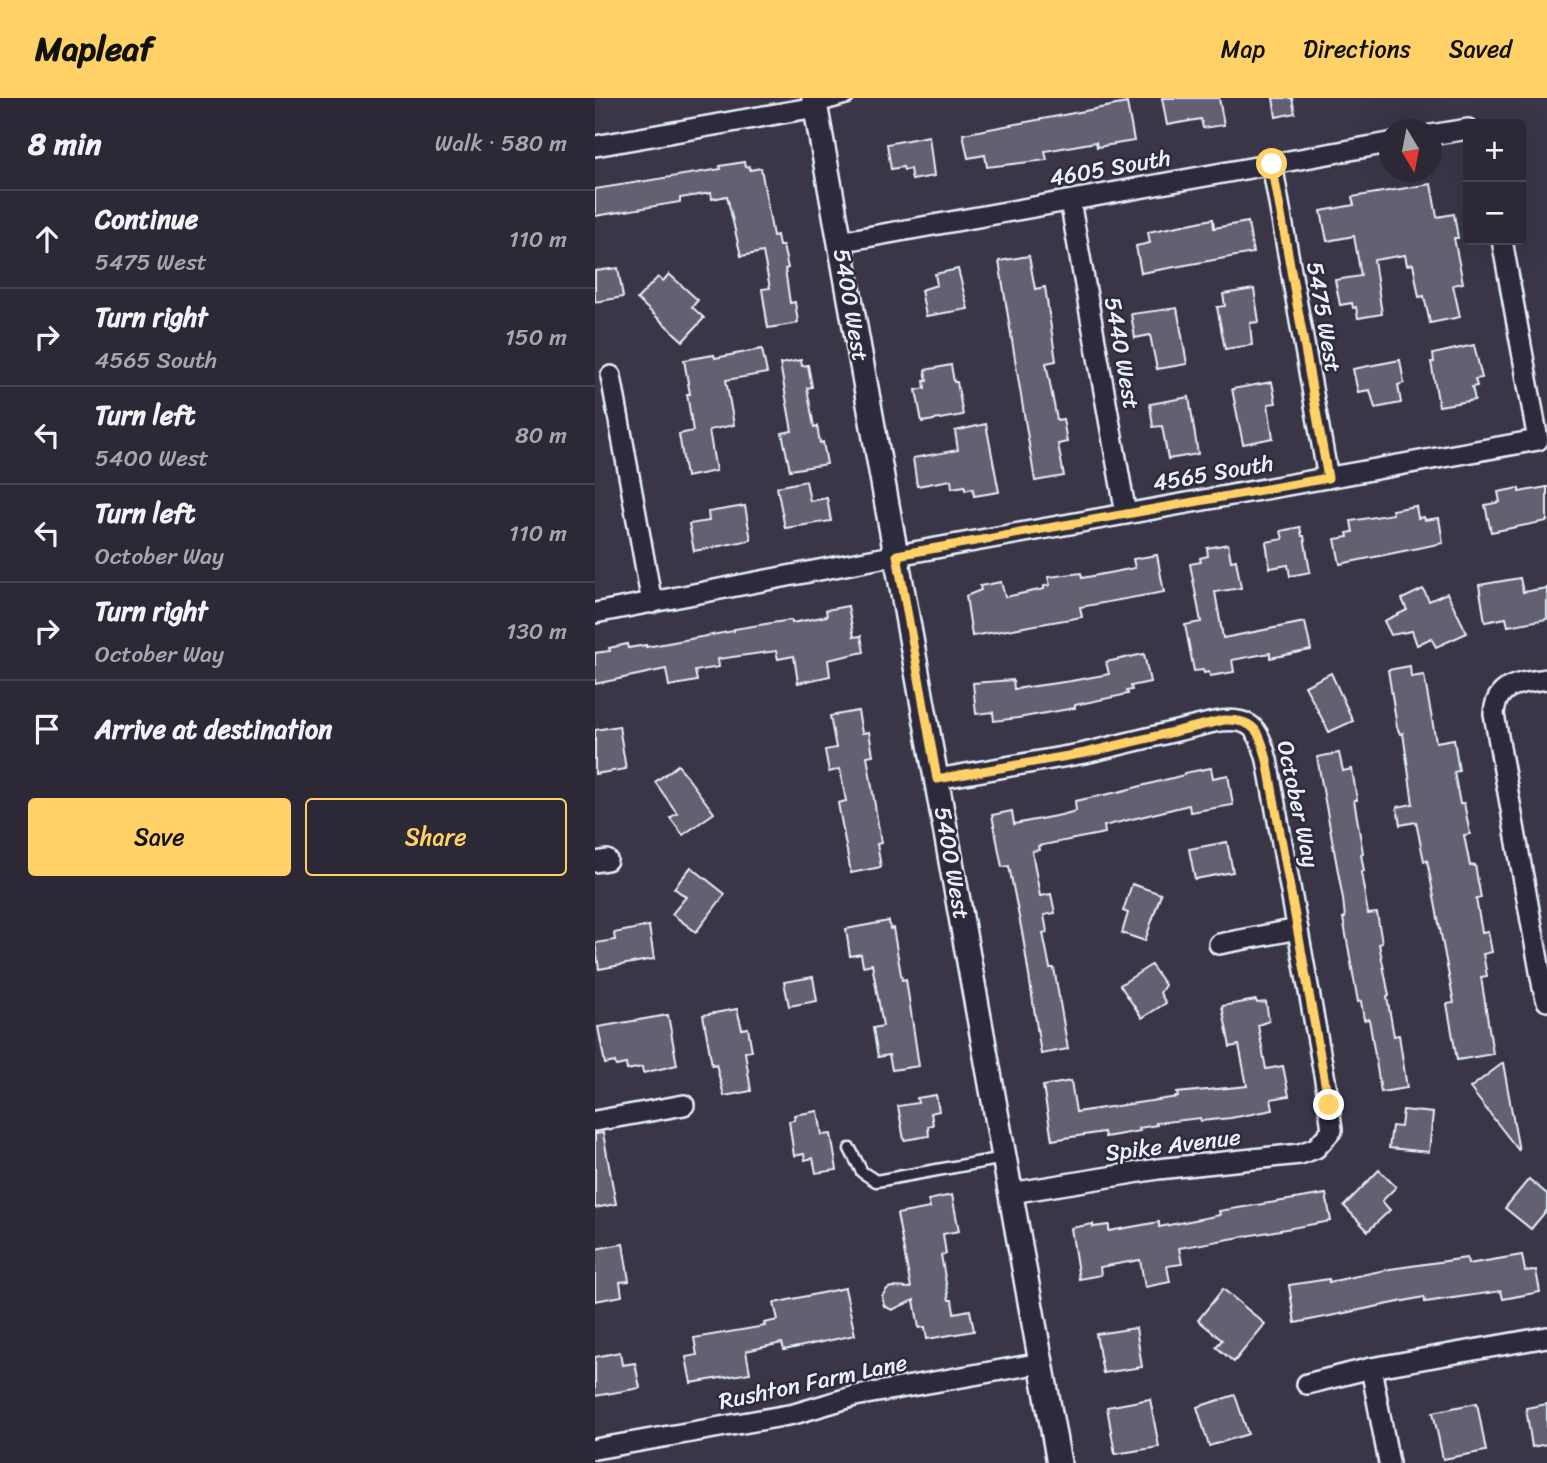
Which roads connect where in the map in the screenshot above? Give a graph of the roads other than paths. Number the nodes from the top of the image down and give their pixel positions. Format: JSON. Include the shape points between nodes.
{"nodes":[{"id":1,"x":848,"y":98,"type":"edge"},
{"id":2,"x":815,"y":103,"type":"edge"},
{"id":3,"x":1463,"y":130,"type":"edge"},
{"id":4,"x":1442,"y":133,"type":"edge"},
{"id":5,"x":1379,"y":145,"type":"edge"},
{"id":6,"x":595,"y":146,"type":"edge"},
{"id":7,"x":1272,"y":164,"type":"junction"},
{"id":8,"x":1070,"y":201,"type":"junction"},
{"id":9,"x":839,"y":242,"type":"junction"},
{"id":10,"x":1503,"y":245,"type":"edge"},
{"id":11,"x":611,"y":376,"type":"dead end"},
{"id":12,"x":1328,"y":478,"type":"junction"},
{"id":13,"x":1126,"y":514,"type":"junction"},
{"id":14,"x":897,"y":555,"type":"junction"},
{"id":15,"x":652,"y":603,"type":"junction"},
{"id":16,"x":595,"y":613,"type":"edge"},
{"id":17,"x":1547,"y":678,"type":"edge"},
{"id":18,"x":937,"y":779,"type":"junction"},
{"id":19,"x":1298,"y":929,"type":"junction"},
{"id":20,"x":1219,"y":944,"type":"dead end"},
{"id":21,"x":1547,"y":1001,"type":"edge"},
{"id":22,"x":684,"y":1105,"type":"dead end"},
{"id":23,"x":595,"y":1121,"type":"edge"},
{"id":24,"x":1332,"y":1130,"type":"joint"},
{"id":25,"x":850,"y":1149,"type":"dead end"},
{"id":26,"x":1005,"y":1158,"type":"junction"},
{"id":27,"x":1011,"y":1193,"type":"junction"},
{"id":28,"x":1547,"y":1336,"type":"edge"},
{"id":29,"x":1041,"y":1363,"type":"junction"},
{"id":30,"x":1371,"y":1368,"type":"junction"},
{"id":31,"x":1307,"y":1384,"type":"dead end"},
{"id":32,"x":595,"y":1450,"type":"edge"},
{"id":33,"x":1059,"y":1463,"type":"edge"},
{"id":34,"x":1389,"y":1463,"type":"edge"}],
"edges":[{"from":1,"to":2,"type":"lane"},
{"from":2,"to":6,"type":"street"},
{"from":2,"to":9,"type":"street","name":"5400 West"},
{"from":3,"to":4,"type":"street"},
{"from":5,"to":7,"type":"street","name":"4605 South"},
{"from":7,"to":8,"type":"street","name":"4605 South"},
{"from":7,"to":12,"type":"street","name":"5475 West"},
{"from":8,"to":9,"type":"street","name":"4605 South"},
{"from":8,"to":13,"type":"street","name":"5440 West"},
{"from":9,"to":14,"type":"street","name":"5400 West"},
{"from":10,"to":12,"type":"street","name":"4565 South","via":[[1538,440]]},
{"from":11,"to":15,"type":"street"},
{"from":12,"to":13,"type":"street","name":"4565 South"},
{"from":13,"to":14,"type":"street","name":"4565 South"},
{"from":14,"to":15,"type":"street","name":"4565 South"},
{"from":14,"to":18,"type":"street","name":"5400 West"},
{"from":15,"to":16,"type":"street","name":"4565 South"},
{"from":17,"to":21,"type":"street","via":[[1506,689],[1498,695],[1494,715]]},
{"from":18,"to":19,"type":"street","name":"October Way","via":[[1085,753],[1214,722],[1244,722],[1258,733],[1264,751]]},
{"from":18,"to":26,"type":"street","name":"5400 West"},
{"from":19,"to":20,"type":"street"},
{"from":19,"to":24,"type":"street","name":"October Way"},
{"from":22,"to":23,"type":"street"},
{"from":24,"to":27,"type":"street","name":"Spike Avenue","via":[[1316,1148],[1300,1154],[1158,1169]]},
{"from":25,"to":26,"type":"lane","via":[[862,1172],[876,1181]]},
{"from":26,"to":27,"type":"street","name":"5400 West"},
{"from":27,"to":29,"type":"street","name":"5400 West"},
{"from":28,"to":30,"type":"street"},
{"from":29,"to":32,"type":"street","name":"Rushton Farm Lane"},
{"from":29,"to":33,"type":"street","name":"5400 West"},
{"from":30,"to":31,"type":"street"},
{"from":30,"to":34,"type":"street"}]}
